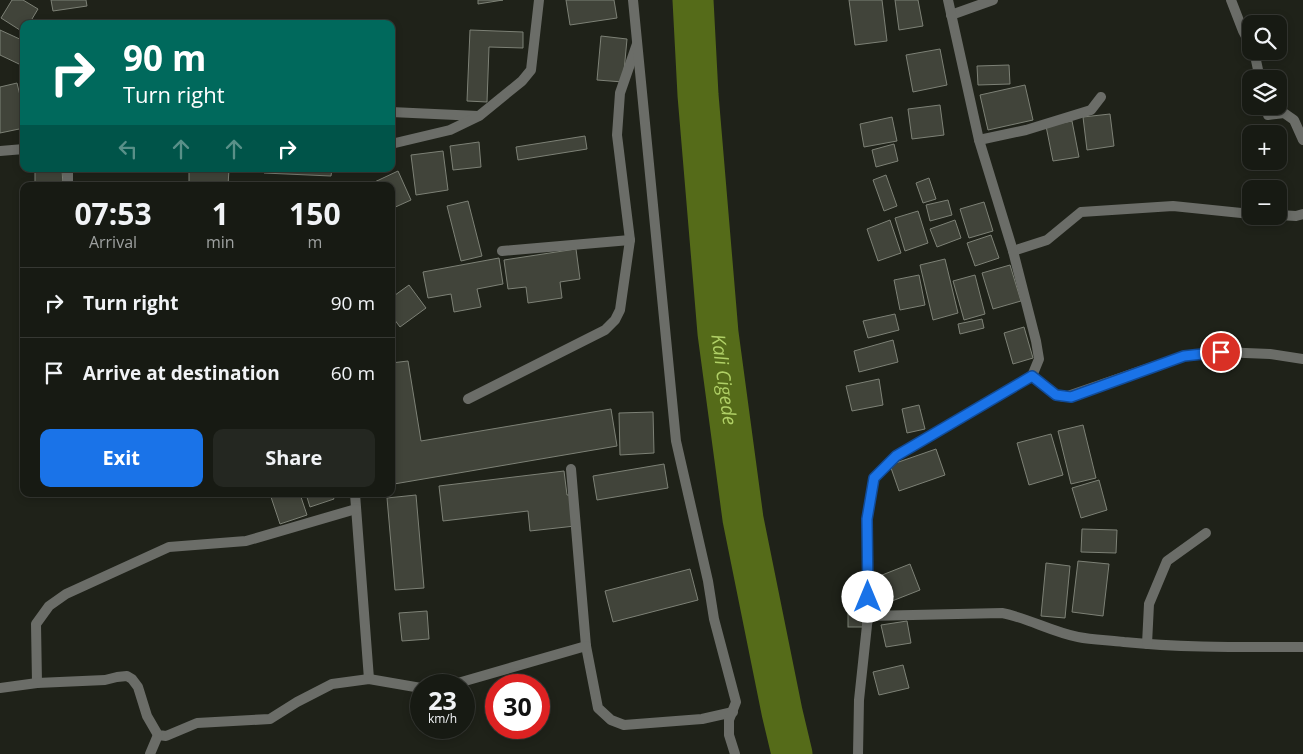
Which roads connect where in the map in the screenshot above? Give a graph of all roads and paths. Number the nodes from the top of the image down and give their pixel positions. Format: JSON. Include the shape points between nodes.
{"nodes":[{"id":1,"x":539,"y":0,"type":"edge"},
{"id":2,"x":633,"y":0,"type":"edge"},
{"id":3,"x":948,"y":0,"type":"edge"},
{"id":4,"x":993,"y":0,"type":"edge"},
{"id":5,"x":1231,"y":0,"type":"edge"},
{"id":6,"x":951,"y":15,"type":"junction"},
{"id":7,"x":1242,"y":28,"type":"edge"},
{"id":8,"x":637,"y":44,"type":"junction"},
{"id":9,"x":1101,"y":98,"type":"dead end"},
{"id":10,"x":395,"y":112,"type":"edge"},
{"id":11,"x":1287,"y":115,"type":"edge"},
{"id":12,"x":479,"y":116,"type":"junction"},
{"id":13,"x":979,"y":140,"type":"junction"},
{"id":14,"x":1303,"y":140,"type":"edge"},
{"id":15,"x":395,"y":143,"type":"edge"},
{"id":16,"x":20,"y":149,"type":"edge"},
{"id":17,"x":0,"y":151,"type":"edge"},
{"id":18,"x":1242,"y":213,"type":"edge"},
{"id":19,"x":1303,"y":214,"type":"edge"},
{"id":20,"x":1287,"y":215,"type":"edge"},
{"id":21,"x":630,"y":240,"type":"junction"},
{"id":22,"x":502,"y":251,"type":"dead end"},
{"id":23,"x":1013,"y":251,"type":"junction"},
{"id":24,"x":1303,"y":359,"type":"edge"},
{"id":25,"x":1032,"y":376,"type":"junction"},
{"id":26,"x":468,"y":399,"type":"dead end"},
{"id":27,"x":570,"y":469,"type":"dead end"},
{"id":28,"x":355,"y":497,"type":"edge"},
{"id":29,"x":356,"y":510,"type":"junction"},
{"id":30,"x":1206,"y":532,"type":"dead end"},
{"id":31,"x":868,"y":616,"type":"junction"},
{"id":32,"x":1148,"y":644,"type":"junction"},
{"id":33,"x":586,"y":646,"type":"junction"},
{"id":34,"x":1303,"y":647,"type":"edge"},
{"id":35,"x":475,"y":678,"type":"edge"},
{"id":36,"x":369,"y":679,"type":"junction"},
{"id":37,"x":38,"y":683,"type":"junction"},
{"id":38,"x":410,"y":686,"type":"edge"},
{"id":39,"x":0,"y":688,"type":"edge"},
{"id":40,"x":734,"y":712,"type":"junction"},
{"id":41,"x":158,"y":736,"type":"junction"},
{"id":42,"x":150,"y":754,"type":"edge"},
{"id":43,"x":735,"y":754,"type":"edge"},
{"id":44,"x":858,"y":754,"type":"edge"}],
"edges":[{"from":1,"to":12,"type":"street","via":[[531,70],[522,82]]},
{"from":2,"to":8,"type":"street"},
{"from":3,"to":6,"type":"street"},
{"from":4,"to":6,"type":"street"},
{"from":5,"to":7,"type":"street"},
{"from":6,"to":13,"type":"street"},
{"from":8,"to":21,"type":"street","via":[[620,93],[617,135]]},
{"from":8,"to":40,"type":"street","via":[[676,441],[716,627],[736,702]]},
{"from":9,"to":13,"type":"street","via":[[1091,110],[1026,130]]},
{"from":10,"to":12,"type":"street"},
{"from":11,"to":14,"type":"street","via":[[1294,120]]},
{"from":12,"to":15,"type":"street","via":[[450,130]]},
{"from":13,"to":23,"type":"street"},
{"from":16,"to":17,"type":"street"},
{"from":18,"to":23,"type":"street","via":[[1173,206],[1082,212],[1047,240]]},
{"from":19,"to":20,"type":"street"},
{"from":21,"to":22,"type":"street"},
{"from":21,"to":26,"type":"street","via":[[620,310],[606,330]]},
{"from":23,"to":25,"type":"street","via":[[1039,359]]},
{"from":24,"to":25,"type":"street","via":[[1221,352],[1184,356],[1065,397],[1056,395]]},
{"from":25,"to":31,"type":"street","via":[[896,456],[874,478],[867,519]]},
{"from":27,"to":33,"type":"street"},
{"from":28,"to":29,"type":"street"},
{"from":29,"to":36,"type":"street"},
{"from":29,"to":37,"type":"street","via":[[246,541],[169,547],[66,594],[49,606],[36,624]]},
{"from":30,"to":32,"type":"street","via":[[1167,561],[1149,604]]},
{"from":31,"to":32,"type":"street","via":[[1002,613],[1020,616],[1060,633]]},
{"from":31,"to":44,"type":"street","via":[[859,700]]},
{"from":32,"to":34,"type":"street"},
{"from":33,"to":35,"type":"street"},
{"from":33,"to":40,"type":"street","via":[[598,708],[611,720],[624,725],[702,719]]},
{"from":36,"to":38,"type":"street"},
{"from":36,"to":41,"type":"street","via":[[332,684],[270,719],[197,723],[166,736]]},
{"from":37,"to":39,"type":"street"},
{"from":37,"to":41,"type":"street","via":[[127,676],[138,687],[147,716]]},
{"from":40,"to":43,"type":"street","via":[[729,720],[729,735]]},
{"from":41,"to":42,"type":"street"}]}
